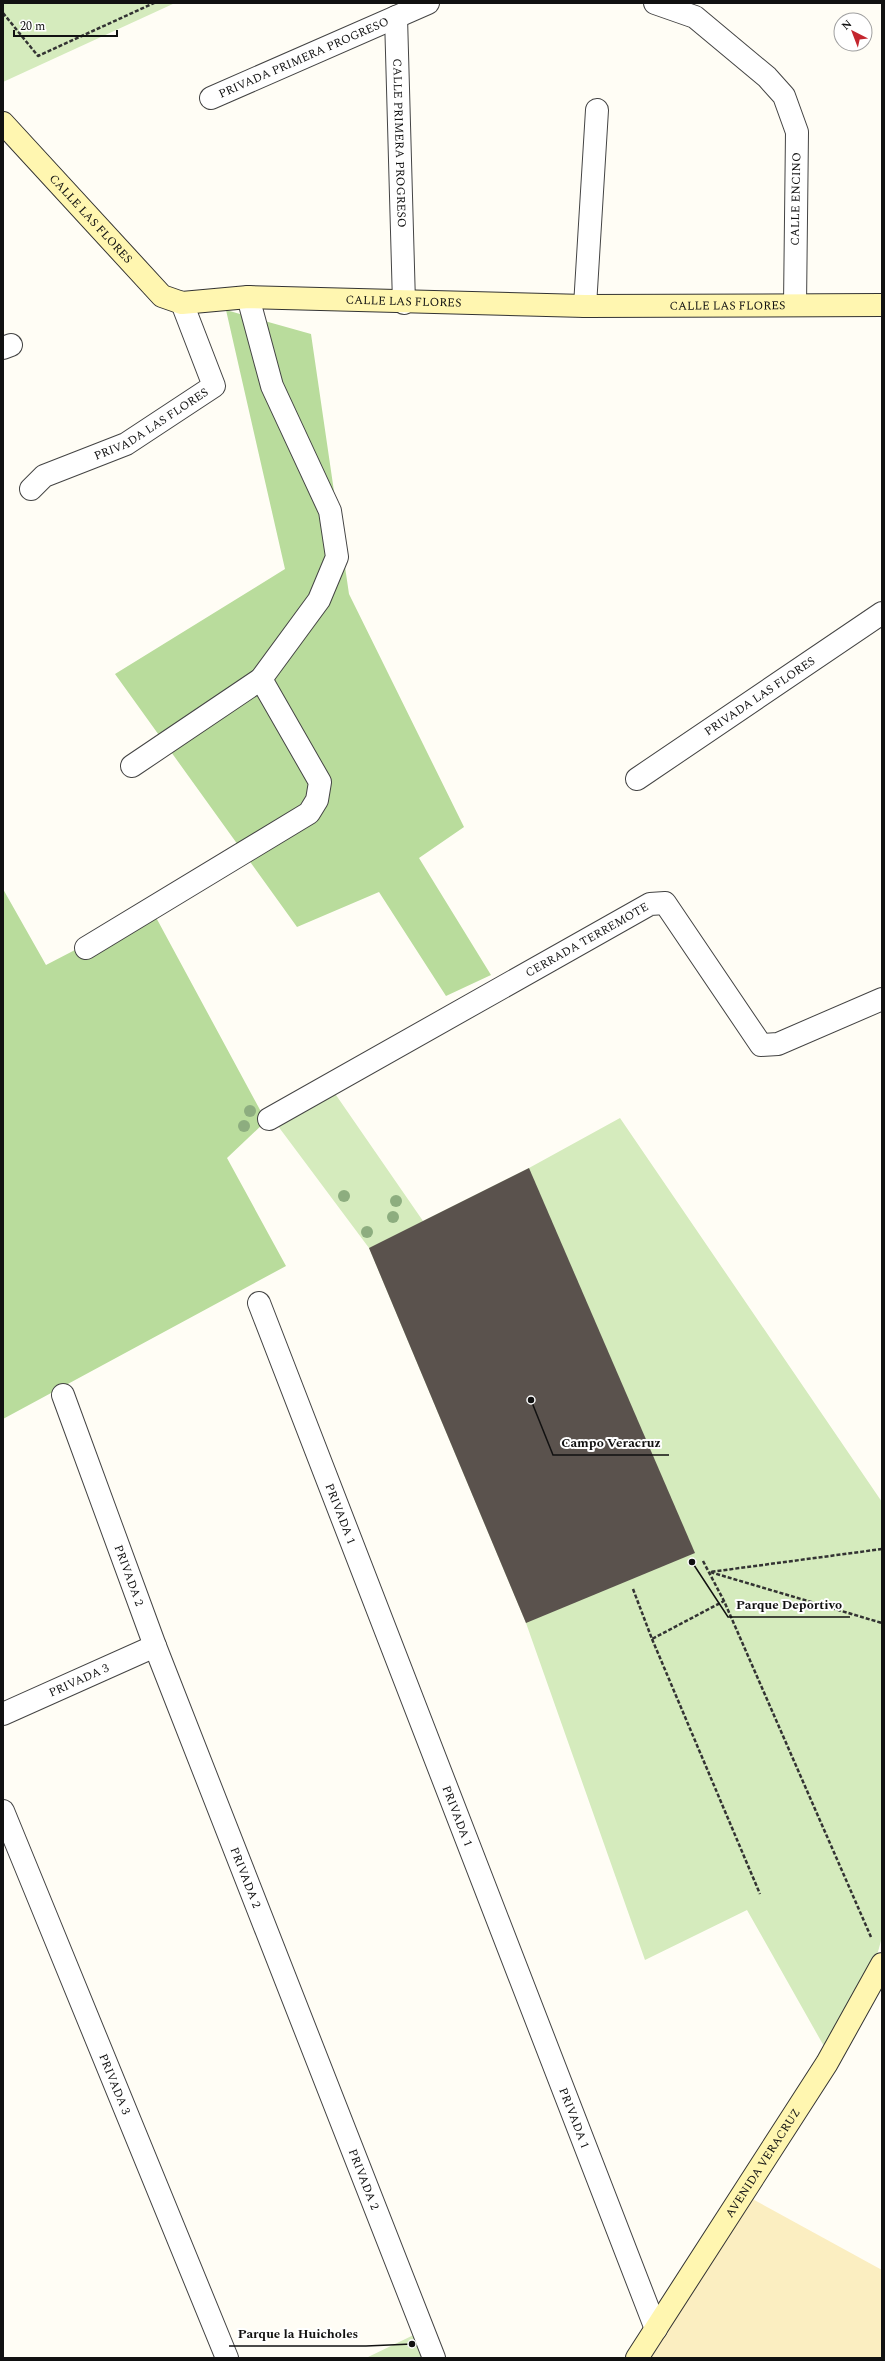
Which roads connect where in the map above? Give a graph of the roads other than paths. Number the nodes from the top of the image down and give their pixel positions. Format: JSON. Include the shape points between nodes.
{"nodes":[{"id":1,"x":428,"y":3,"type":"edge"},
{"id":2,"x":655,"y":3,"type":"edge"},
{"id":3,"x":396,"y":17,"type":"junction"},
{"id":4,"x":211,"y":98,"type":"dead end"},
{"id":5,"x":597,"y":110,"type":"dead end"},
{"id":6,"x":3,"y":123,"type":"edge"},
{"id":7,"x":248,"y":297,"type":"junction"},
{"id":8,"x":182,"y":303,"type":"junction"},
{"id":9,"x":404,"y":303,"type":"junction"},
{"id":10,"x":882,"y":304,"type":"edge"},
{"id":11,"x":795,"y":305,"type":"junction"},
{"id":12,"x":585,"y":306,"type":"junction"},
{"id":13,"x":31,"y":489,"type":"dead end"},
{"id":14,"x":882,"y":613,"type":"edge"},
{"id":15,"x":261,"y":679,"type":"junction"},
{"id":16,"x":132,"y":766,"type":"dead end"},
{"id":17,"x":637,"y":779,"type":"dead end"},
{"id":18,"x":86,"y":948,"type":"dead end"},
{"id":19,"x":882,"y":999,"type":"edge"},
{"id":20,"x":269,"y":1119,"type":"dead end"},
{"id":21,"x":259,"y":1303,"type":"dead end"},
{"id":22,"x":63,"y":1395,"type":"dead end"},
{"id":23,"x":155,"y":1646,"type":"junction"},
{"id":24,"x":3,"y":1714,"type":"edge"},
{"id":25,"x":3,"y":1811,"type":"edge"},
{"id":26,"x":882,"y":1964,"type":"edge"},
{"id":27,"x":656,"y":2329,"type":"junction"},
{"id":28,"x":227,"y":2358,"type":"edge"},
{"id":29,"x":434,"y":2358,"type":"edge"},
{"id":30,"x":637,"y":2358,"type":"edge"}],
"edges":[{"from":1,"to":3,"type":"street"},
{"from":2,"to":11,"type":"street","name":"CALLE ENCINO","via":[[695,17],[768,77],[784,96],[797,132]]},
{"from":3,"to":4,"type":"street","name":"PRIVADA PRIMERA PROGRESO"},
{"from":3,"to":9,"type":"street","name":"CALLE PRIMERA PROGRESO"},
{"from":5,"to":12,"type":"street"},
{"from":6,"to":8,"type":"street","name":"CALLE LAS FLORES","via":[[162,296]]},
{"from":7,"to":8,"type":"street","name":"CALLE LAS FLORES"},
{"from":7,"to":9,"type":"street","name":"CALLE LAS FLORES"},
{"from":7,"to":15,"type":"street","via":[[272,386],[330,510],[337,557],[319,600]]},
{"from":8,"to":13,"type":"street","name":"PRIVADA LAS FLORES","via":[[214,386],[126,444],[44,476]]},
{"from":9,"to":12,"type":"street","name":"CALLE LAS FLORES"},
{"from":10,"to":11,"type":"street","name":"CALLE LAS FLORES"},
{"from":11,"to":12,"type":"street","name":"CALLE LAS FLORES"},
{"from":14,"to":17,"type":"street","name":"PRIVADA LAS FLORES"},
{"from":15,"to":16,"type":"street"},
{"from":15,"to":18,"type":"street","via":[[320,782],[317,800],[309,814]]},
{"from":19,"to":20,"type":"street","name":"CERRADA TERREMOTE","via":[[778,1044],[760,1046],[665,903],[650,904]]},
{"from":21,"to":27,"type":"street","name":"PRIVADA 1"},
{"from":22,"to":23,"type":"street","name":"PRIVADA 2"},
{"from":23,"to":24,"type":"street","name":"PRIVADA 3"},
{"from":23,"to":29,"type":"street","name":"PRIVADA 2"},
{"from":25,"to":28,"type":"street","name":"PRIVADA 3"},
{"from":26,"to":27,"type":"street","name":"AVENIDA VERACRUZ","via":[[827,2063]]},
{"from":27,"to":30,"type":"street","name":"AVENIDA VERACRUZ"}]}
